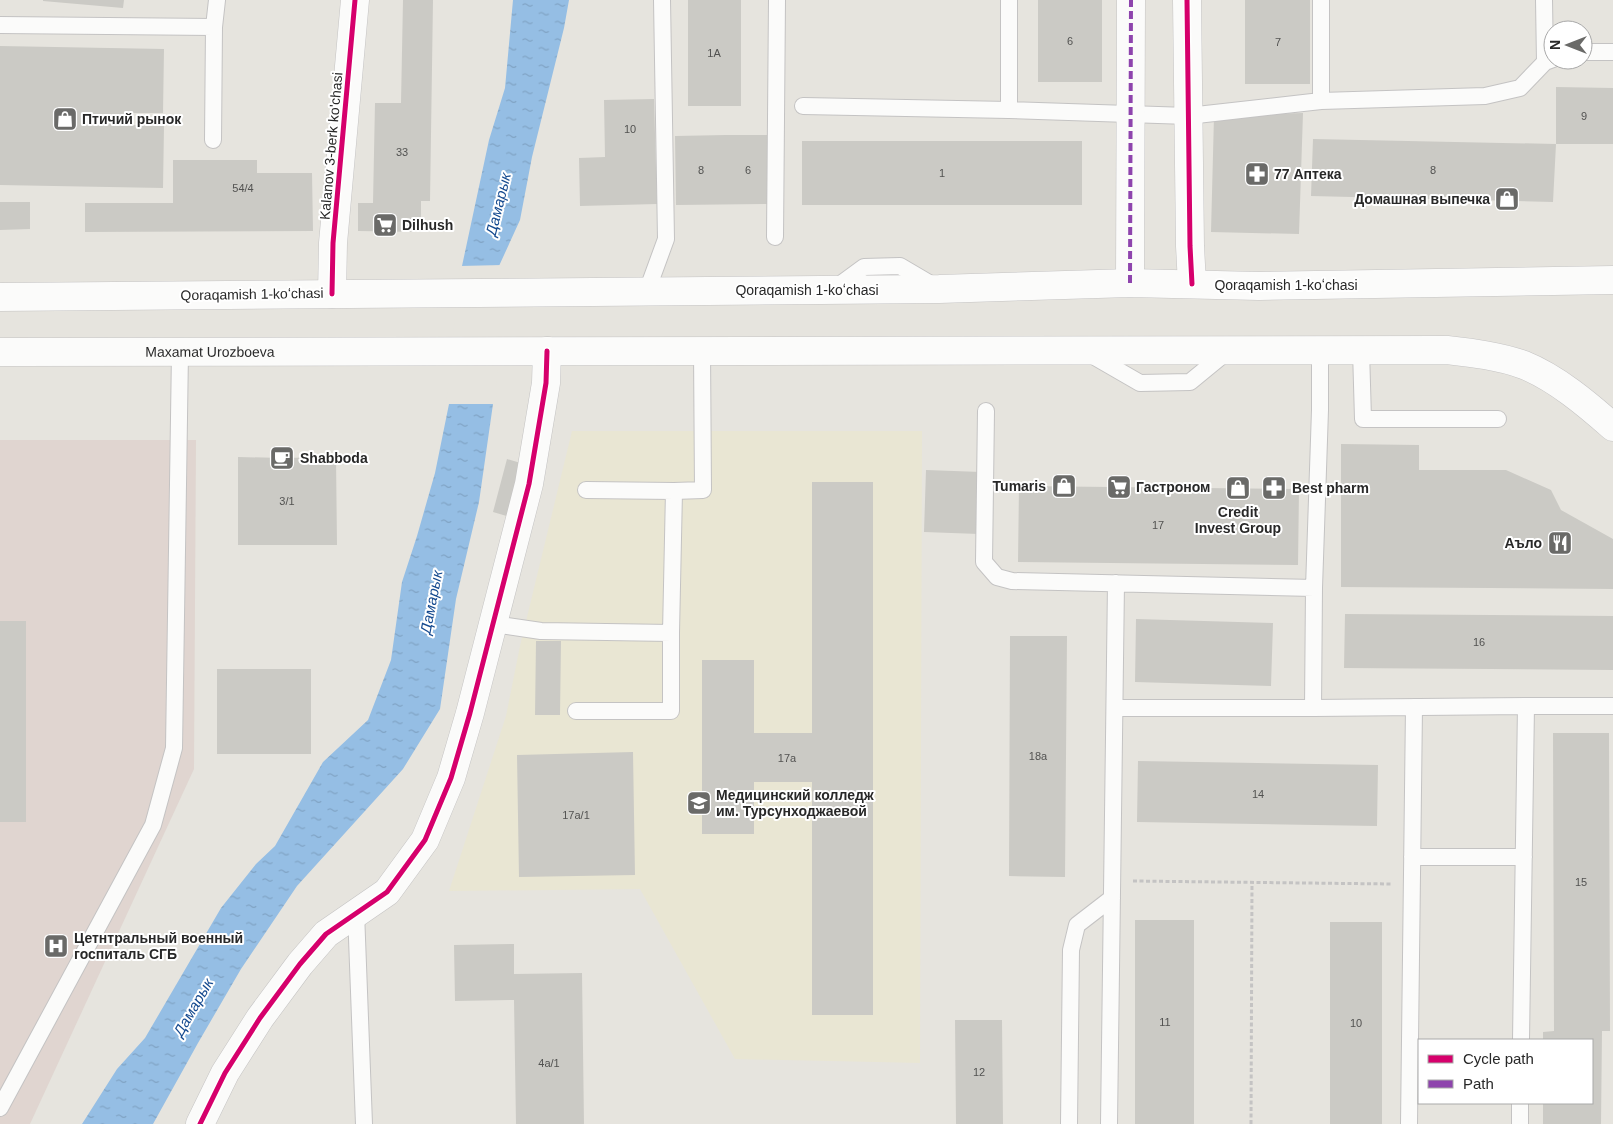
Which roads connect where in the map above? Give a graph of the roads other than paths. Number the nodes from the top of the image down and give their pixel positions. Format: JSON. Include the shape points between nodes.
{"nodes":[{"id":1,"x":217,"y":0,"type":"edge"},
{"id":2,"x":356,"y":0,"type":"edge"},
{"id":3,"x":662,"y":0,"type":"edge"},
{"id":4,"x":777,"y":0,"type":"edge"},
{"id":5,"x":1009,"y":0,"type":"edge"},
{"id":6,"x":1131,"y":0,"type":"edge"},
{"id":7,"x":1187,"y":0,"type":"edge"},
{"id":8,"x":1321,"y":0,"type":"edge"},
{"id":9,"x":1544,"y":0,"type":"edge"},
{"id":10,"x":1546,"y":20,"type":"edge"},
{"id":11,"x":0,"y":25,"type":"edge"},
{"id":12,"x":214,"y":27,"type":"junction"},
{"id":13,"x":1593,"y":52,"type":"edge"},
{"id":14,"x":1613,"y":52,"type":"edge"},
{"id":15,"x":1543,"y":67,"type":"edge"},
{"id":16,"x":1321,"y":101,"type":"junction"},
{"id":17,"x":803,"y":106,"type":"dead end"},
{"id":18,"x":1009,"y":110,"type":"junction"},
{"id":19,"x":1131,"y":114,"type":"junction"},
{"id":20,"x":1188,"y":116,"type":"junction"},
{"id":21,"x":213,"y":140,"type":"dead end"},
{"id":22,"x":775,"y":237,"type":"dead end"},
{"id":23,"x":1613,"y":280,"type":"edge"},
{"id":24,"x":1130,"y":283,"type":"junction"},
{"id":25,"x":1192,"y":284,"type":"junction"},
{"id":26,"x":647,"y":291,"type":"junction"},
{"id":27,"x":332,"y":294,"type":"junction"},
{"id":28,"x":0,"y":297,"type":"edge"},
{"id":29,"x":1320,"y":350,"type":"junction"},
{"id":30,"x":1361,"y":350,"type":"junction"},
{"id":31,"x":541,"y":351,"type":"junction"},
{"id":32,"x":702,"y":351,"type":"junction"},
{"id":33,"x":0,"y":352,"type":"edge"},
{"id":34,"x":180,"y":352,"type":"junction"},
{"id":35,"x":986,"y":412,"type":"dead end"},
{"id":36,"x":1498,"y":419,"type":"dead end"},
{"id":37,"x":1613,"y":427,"type":"edge"},
{"id":38,"x":586,"y":490,"type":"dead end"},
{"id":39,"x":674,"y":491,"type":"junction"},
{"id":40,"x":1116,"y":583,"type":"junction"},
{"id":41,"x":1314,"y":588,"type":"junction"},
{"id":42,"x":493,"y":624,"type":"junction"},
{"id":43,"x":672,"y":633,"type":"junction"},
{"id":44,"x":1526,"y":706,"type":"junction"},
{"id":45,"x":1613,"y":706,"type":"edge"},
{"id":46,"x":1414,"y":707,"type":"junction"},
{"id":47,"x":1115,"y":708,"type":"junction"},
{"id":48,"x":1313,"y":708,"type":"junction"},
{"id":49,"x":576,"y":711,"type":"dead end"},
{"id":50,"x":1412,"y":857,"type":"junction"},
{"id":51,"x":1524,"y":857,"type":"junction"},
{"id":52,"x":1112,"y":898,"type":"junction"},
{"id":53,"x":356,"y":912,"type":"junction"},
{"id":54,"x":1521,"y":1039,"type":"edge"},
{"id":55,"x":1520,"y":1104,"type":"edge"},
{"id":56,"x":0,"y":1108,"type":"edge"},
{"id":57,"x":200,"y":1124,"type":"edge"},
{"id":58,"x":364,"y":1124,"type":"edge"},
{"id":59,"x":1069,"y":1124,"type":"edge"},
{"id":60,"x":1109,"y":1124,"type":"edge"},
{"id":61,"x":1409,"y":1124,"type":"edge"},
{"id":62,"x":1520,"y":1124,"type":"edge"}],
"edges":[{"from":1,"to":12,"type":"lane"},
{"from":2,"to":27,"type":"main road","name":"Kalanov 3-berk ko'chasi","via":[[333,243]]},
{"from":3,"to":26,"type":"lane","via":[[666,239]]},
{"from":4,"to":22,"type":"lane"},
{"from":5,"to":18,"type":"lane"},
{"from":6,"to":19,"type":"main road"},
{"from":7,"to":20,"type":"main road"},
{"from":8,"to":16,"type":"lane"},
{"from":9,"to":10,"type":"lane"},
{"from":11,"to":12,"type":"lane"},
{"from":12,"to":21,"type":"lane"},
{"from":13,"to":14,"type":"lane"},
{"from":15,"to":16,"type":"lane","via":[[1520,88],[1485,96]]},
{"from":16,"to":20,"type":"lane"},
{"from":17,"to":18,"type":"lane"},
{"from":18,"to":19,"type":"lane"},
{"from":19,"to":20,"type":"lane"},
{"from":19,"to":24,"type":"main road"},
{"from":20,"to":25,"type":"main road"},
{"from":23,"to":25,"type":"main road","name":"Qoraqamish 1-koʻchasi","via":[[1259,286]]},
{"from":24,"to":25,"type":"main road","name":"Qoraqamish 1-koʻchasi"},
{"from":24,"to":26,"type":"main road","name":"Qoraqamish 1-koʻchasi","via":[[939,289]]},
{"from":26,"to":27,"type":"main road","name":"Qoraqamish 1-koʻchasi"},
{"from":27,"to":28,"type":"main road","name":"Qoraqamish 1-koʻchasi"},
{"from":29,"to":30,"type":"main road"},
{"from":29,"to":32,"type":"main road"},
{"from":29,"to":41,"type":"lane"},
{"from":30,"to":36,"type":"lane","via":[[1363,419]]},
{"from":30,"to":37,"type":"main road","via":[[1447,350],[1524,365],[1550,378]]},
{"from":31,"to":32,"type":"main road"},
{"from":31,"to":34,"type":"main road","name":"Maxamat Urozboeva"},
{"from":31,"to":42,"type":"main road","via":[[546,383],[529,484]]},
{"from":32,"to":39,"type":"lane","via":[[703,490]]},
{"from":33,"to":34,"type":"main road","name":"Maxamat Urozboeva"},
{"from":34,"to":56,"type":"lane","via":[[174,748],[152,825]]},
{"from":35,"to":40,"type":"lane","via":[[984,562],[997,577],[1012,580]]},
{"from":38,"to":39,"type":"lane"},
{"from":39,"to":43,"type":"lane"},
{"from":40,"to":41,"type":"lane"},
{"from":40,"to":47,"type":"lane"},
{"from":41,"to":48,"type":"lane"},
{"from":42,"to":43,"type":"lane","via":[[541,631]]},
{"from":42,"to":53,"type":"main road","via":[[451,778],[426,840],[387,892]]},
{"from":43,"to":49,"type":"lane","via":[[671,711]]},
{"from":44,"to":45,"type":"lane"},
{"from":44,"to":46,"type":"lane"},
{"from":44,"to":51,"type":"lane"},
{"from":46,"to":48,"type":"lane"},
{"from":46,"to":50,"type":"lane"},
{"from":47,"to":48,"type":"lane"},
{"from":47,"to":52,"type":"lane"},
{"from":50,"to":51,"type":"lane"},
{"from":50,"to":61,"type":"lane"},
{"from":51,"to":54,"type":"lane"},
{"from":52,"to":59,"type":"lane","via":[[1077,925],[1071,950]]},
{"from":52,"to":60,"type":"lane"},
{"from":53,"to":57,"type":"main road","via":[[326,934],[274,998],[225,1073]]},
{"from":53,"to":58,"type":"lane"},
{"from":55,"to":62,"type":"lane"}]}
